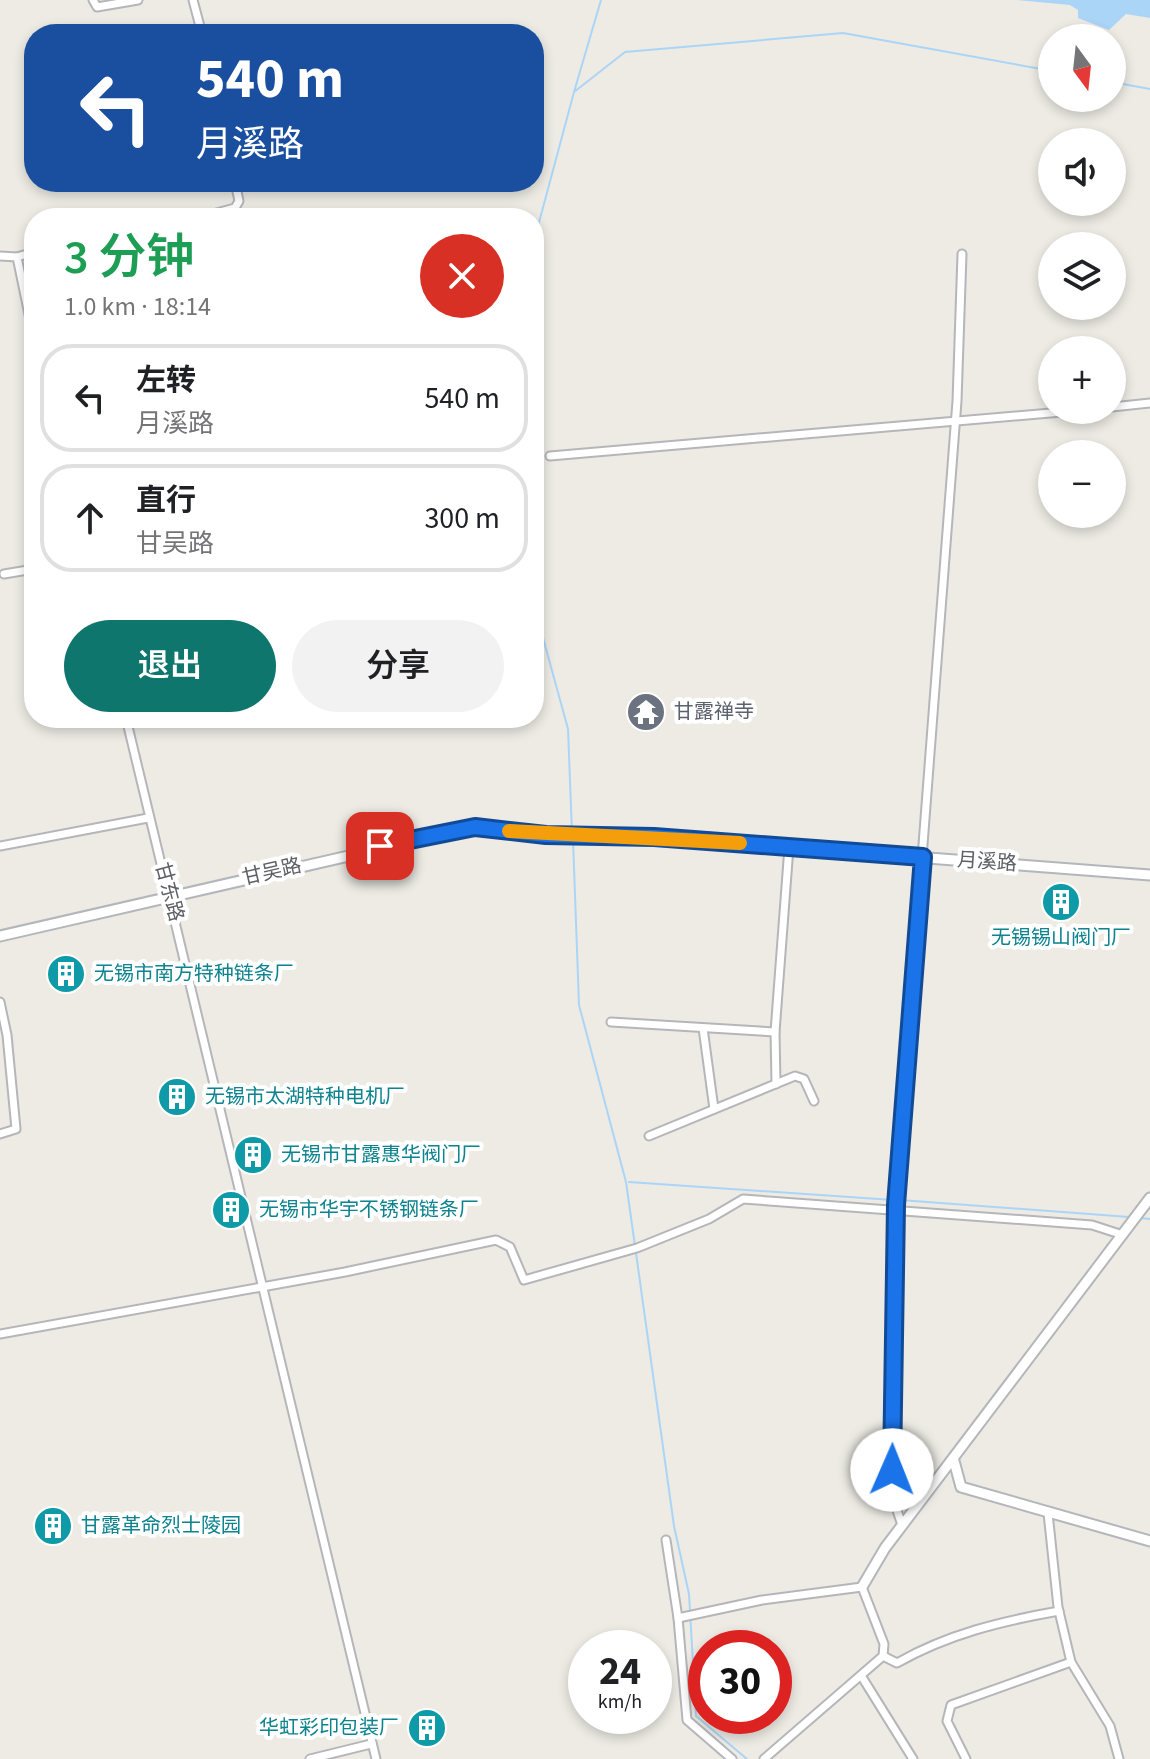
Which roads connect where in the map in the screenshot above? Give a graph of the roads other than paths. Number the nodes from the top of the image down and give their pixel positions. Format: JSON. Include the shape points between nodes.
{"nodes":[{"id":1,"x":93,"y":0,"type":"edge"},
{"id":2,"x":138,"y":0,"type":"edge"},
{"id":3,"x":193,"y":0,"type":"edge"},
{"id":4,"x":199,"y":24,"type":"edge"},
{"id":5,"x":962,"y":254,"type":"dead end"},
{"id":6,"x":24,"y":255,"type":"edge"},
{"id":7,"x":0,"y":256,"type":"edge"},
{"id":8,"x":17,"y":257,"type":"junction"},
{"id":9,"x":24,"y":291,"type":"edge"},
{"id":10,"x":1150,"y":403,"type":"edge"},
{"id":11,"x":1126,"y":406,"type":"edge"},
{"id":12,"x":1038,"y":415,"type":"edge"},
{"id":13,"x":955,"y":423,"type":"junction"},
{"id":14,"x":550,"y":456,"type":"dead end"},
{"id":15,"x":24,"y":571,"type":"edge"},
{"id":16,"x":4,"y":574,"type":"dead end"},
{"id":17,"x":128,"y":728,"type":"edge"},
{"id":18,"x":148,"y":818,"type":"junction"},
{"id":19,"x":585,"y":837,"type":"joint"},
{"id":20,"x":0,"y":846,"type":"edge"},
{"id":21,"x":789,"y":847,"type":"junction"},
{"id":22,"x":923,"y":857,"type":"junction"},
{"id":23,"x":1150,"y":875,"type":"edge"},
{"id":24,"x":171,"y":896,"type":"junction"},
{"id":25,"x":0,"y":936,"type":"edge"},
{"id":26,"x":0,"y":1002,"type":"edge"},
{"id":27,"x":611,"y":1022,"type":"dead end"},
{"id":28,"x":703,"y":1028,"type":"junction"},
{"id":29,"x":775,"y":1032,"type":"junction"},
{"id":30,"x":776,"y":1084,"type":"junction"},
{"id":31,"x":814,"y":1101,"type":"dead end"},
{"id":32,"x":714,"y":1109,"type":"junction"},
{"id":33,"x":0,"y":1134,"type":"edge"},
{"id":34,"x":649,"y":1136,"type":"dead end"},
{"id":35,"x":1150,"y":1198,"type":"edge"},
{"id":36,"x":896,"y":1208,"type":"junction"},
{"id":37,"x":1123,"y":1235,"type":"junction"},
{"id":38,"x":264,"y":1286,"type":"junction"},
{"id":39,"x":0,"y":1334,"type":"edge"},
{"id":40,"x":954,"y":1461,"type":"junction"},
{"id":41,"x":1048,"y":1513,"type":"junction"},
{"id":42,"x":902,"y":1525,"type":"junction"},
{"id":43,"x":666,"y":1540,"type":"dead end"},
{"id":44,"x":1150,"y":1541,"type":"edge"},
{"id":45,"x":862,"y":1587,"type":"junction"},
{"id":46,"x":1059,"y":1611,"type":"junction"},
{"id":47,"x":682,"y":1617,"type":"junction"},
{"id":48,"x":883,"y":1656,"type":"junction"},
{"id":49,"x":1071,"y":1662,"type":"junction"},
{"id":50,"x":862,"y":1677,"type":"junction"},
{"id":51,"x":371,"y":1744,"type":"junction"},
{"id":52,"x":310,"y":1759,"type":"edge"},
{"id":53,"x":376,"y":1759,"type":"edge"},
{"id":54,"x":732,"y":1759,"type":"edge"},
{"id":55,"x":764,"y":1759,"type":"edge"},
{"id":56,"x":913,"y":1759,"type":"edge"},
{"id":57,"x":966,"y":1759,"type":"edge"},
{"id":58,"x":1119,"y":1759,"type":"edge"}],
"edges":[{"from":1,"to":2,"type":"street","via":[[97,7]]},
{"from":3,"to":4,"type":"street"},
{"from":5,"to":13,"type":"street"},
{"from":6,"to":8,"type":"street"},
{"from":7,"to":8,"type":"street"},
{"from":8,"to":9,"type":"street"},
{"from":10,"to":11,"type":"street"},
{"from":12,"to":13,"type":"street"},
{"from":13,"to":14,"type":"street"},
{"from":13,"to":22,"type":"street"},
{"from":15,"to":16,"type":"street"},
{"from":17,"to":18,"type":"street","name":"甘东路"},
{"from":18,"to":20,"type":"street"},
{"from":18,"to":24,"type":"street","name":"甘东路"},
{"from":19,"to":21,"type":"street","name":"月溪路"},
{"from":19,"to":24,"type":"street","name":"甘吴路","via":[[475,827]]},
{"from":21,"to":22,"type":"street","name":"月溪路"},
{"from":21,"to":29,"type":"street"},
{"from":22,"to":23,"type":"street","name":"月溪路"},
{"from":22,"to":36,"type":"street"},
{"from":24,"to":25,"type":"street","name":"甘吴路"},
{"from":24,"to":38,"type":"street","name":"甘东路"},
{"from":26,"to":33,"type":"street","via":[[16,1129]]},
{"from":27,"to":28,"type":"street"},
{"from":28,"to":29,"type":"street"},
{"from":28,"to":32,"type":"street"},
{"from":29,"to":30,"type":"street"},
{"from":30,"to":31,"type":"street","via":[[800,1076]]},
{"from":30,"to":32,"type":"street"},
{"from":32,"to":34,"type":"street"},
{"from":35,"to":37,"type":"street"},
{"from":36,"to":37,"type":"street","via":[[1092,1225]]},
{"from":36,"to":38,"type":"street","via":[[743,1199],[637,1248],[524,1280],[510,1247],[496,1240]]},
{"from":36,"to":42,"type":"street","via":[[892,1496]]},
{"from":37,"to":40,"type":"street"},
{"from":38,"to":39,"type":"street"},
{"from":38,"to":51,"type":"street","name":"甘东路"},
{"from":40,"to":41,"type":"street","via":[[961,1487]]},
{"from":40,"to":42,"type":"street"},
{"from":41,"to":44,"type":"street"},
{"from":41,"to":46,"type":"street"},
{"from":42,"to":45,"type":"street"},
{"from":43,"to":47,"type":"street"},
{"from":45,"to":47,"type":"street"},
{"from":45,"to":48,"type":"street","via":[[884,1644]]},
{"from":46,"to":48,"type":"street","via":[[996,1622],[897,1663]]},
{"from":46,"to":49,"type":"street"},
{"from":47,"to":54,"type":"street","via":[[687,1720]]},
{"from":48,"to":50,"type":"street"},
{"from":49,"to":57,"type":"street","via":[[951,1705],[947,1721]]},
{"from":49,"to":58,"type":"street","via":[[1110,1726]]},
{"from":50,"to":55,"type":"street"},
{"from":50,"to":56,"type":"street"},
{"from":51,"to":52,"type":"street"},
{"from":51,"to":53,"type":"street","name":"甘东路"}]}
